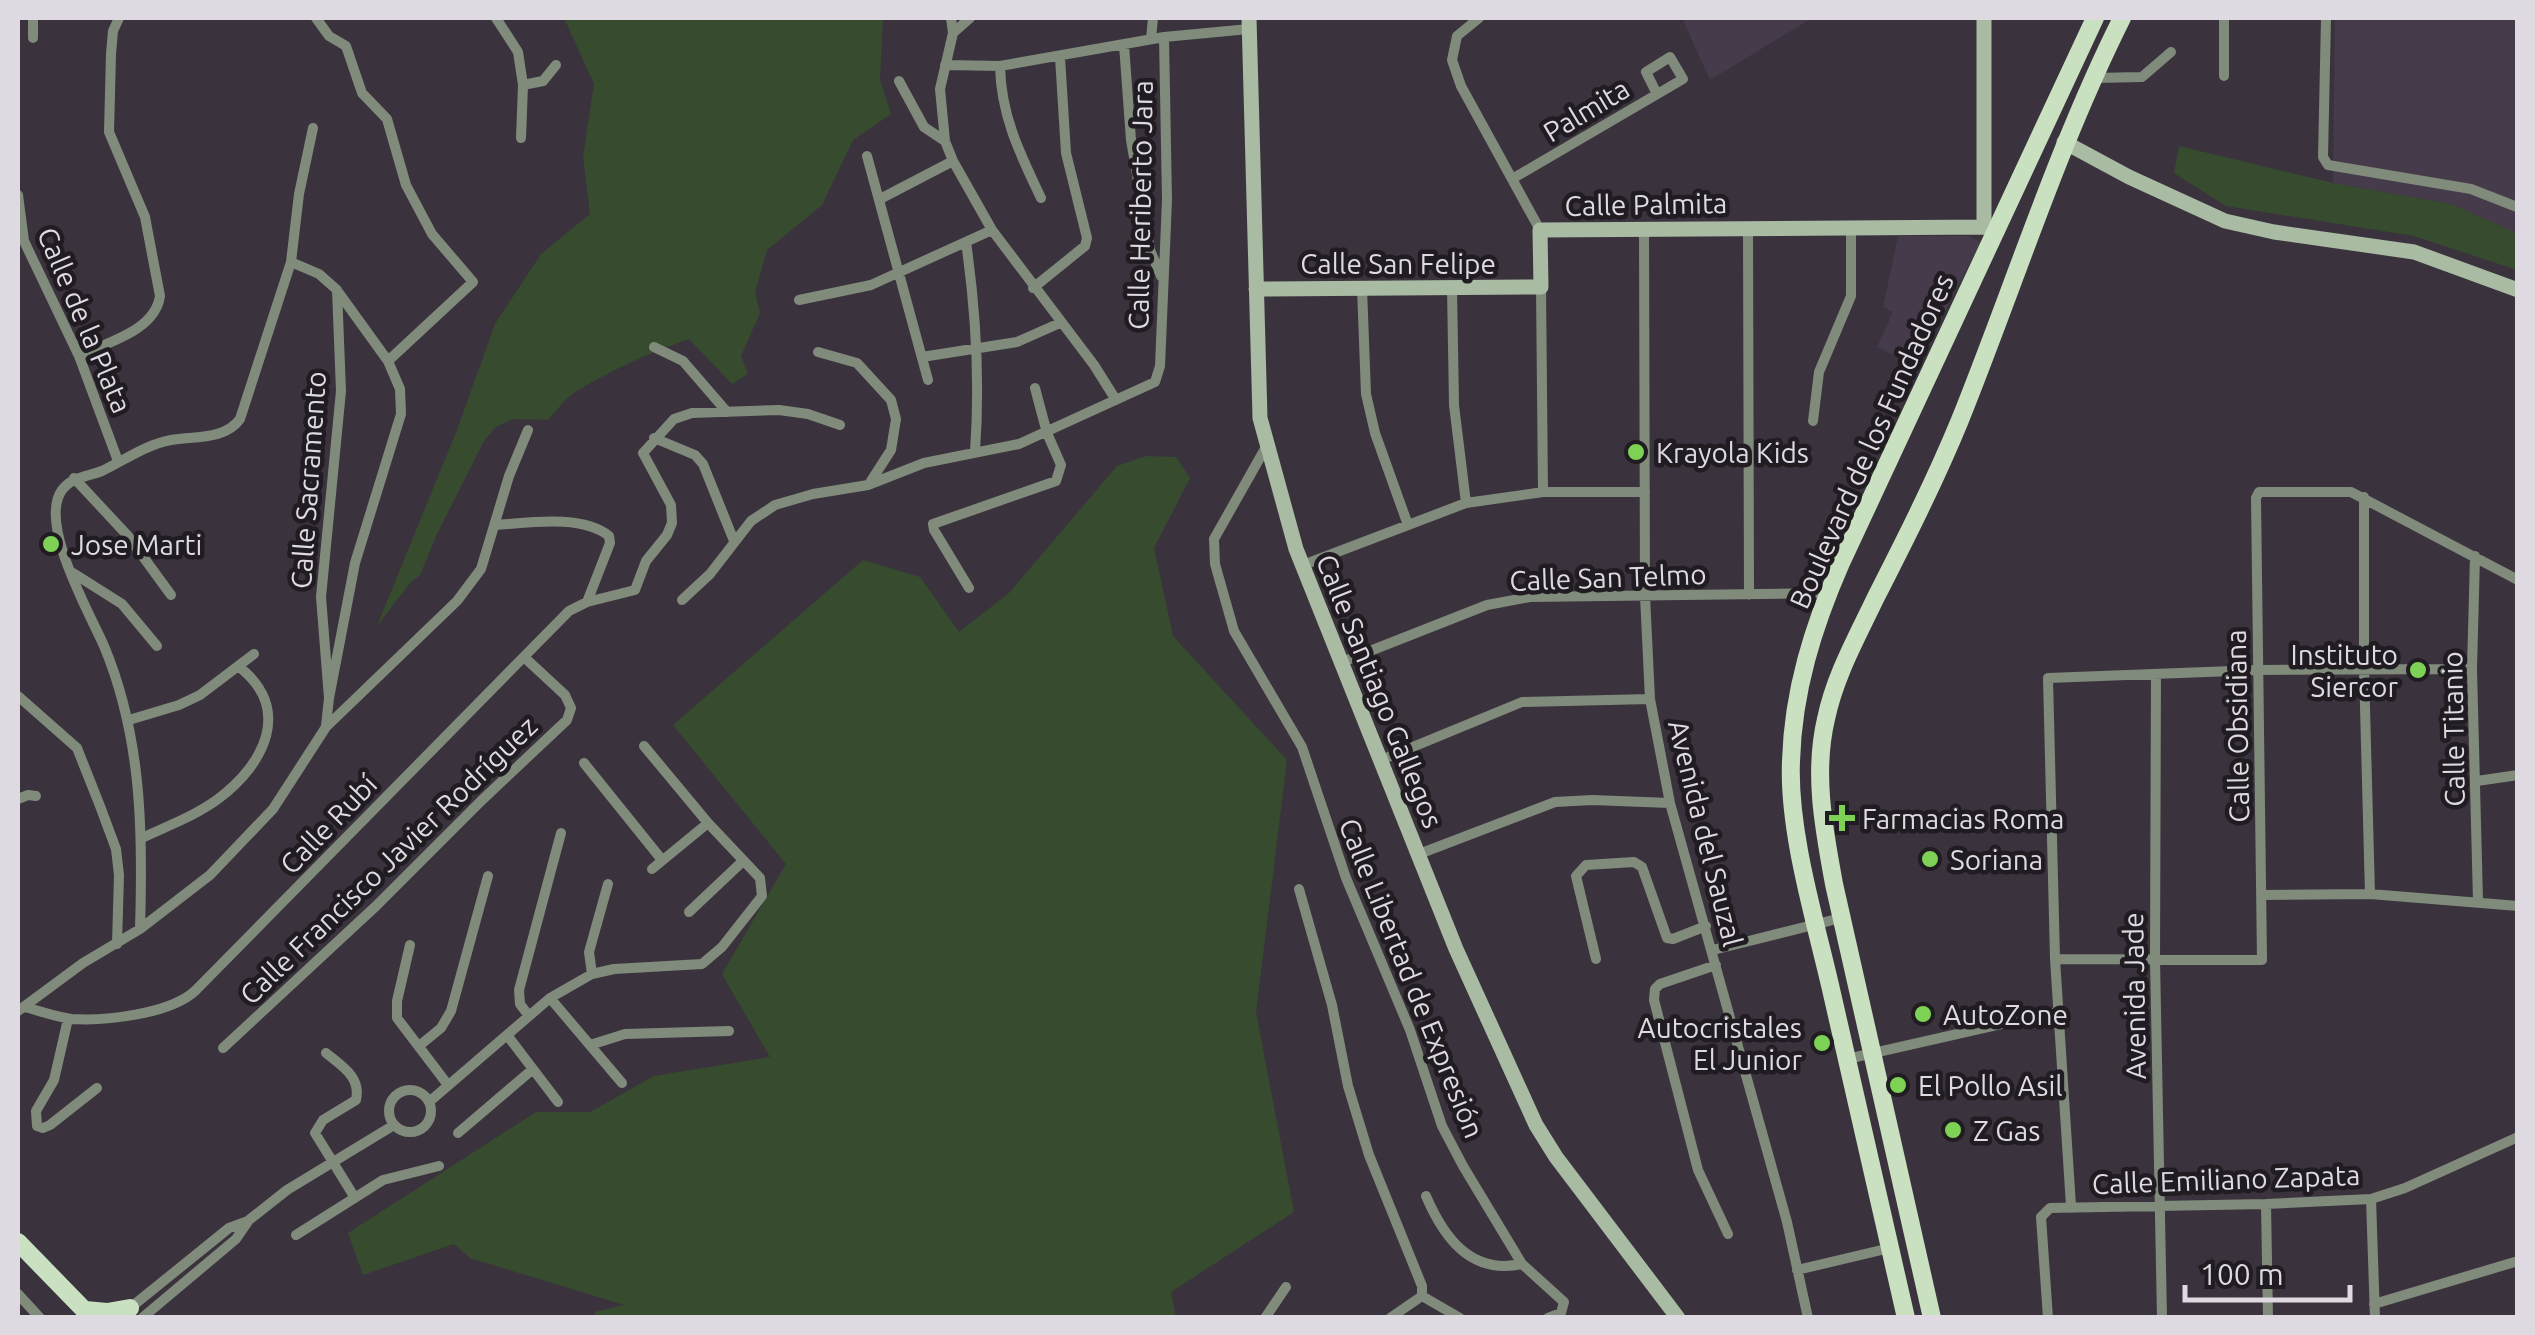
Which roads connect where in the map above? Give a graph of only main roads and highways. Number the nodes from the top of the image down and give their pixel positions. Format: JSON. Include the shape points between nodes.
{"nodes":[{"id":1,"x":2095,"y":18,"type":"edge"},
{"id":2,"x":2122,"y":18,"type":"edge"},
{"id":3,"x":2051,"y":111,"type":"junction"},
{"id":4,"x":2064,"y":142,"type":"junction"},
{"id":5,"x":18,"y":1242,"type":"edge"},
{"id":6,"x":88,"y":1314,"type":"edge"},
{"id":7,"x":130,"y":1314,"type":"edge"},
{"id":8,"x":1906,"y":1318,"type":"edge"},
{"id":9,"x":1932,"y":1318,"type":"edge"}],
"edges":[{"from":1,"to":3,"type":"main road","name":"Boulevard de los Fundadores"},
{"from":2,"to":4,"type":"main road"},
{"from":3,"to":4,"type":"main road"},
{"from":3,"to":8,"type":"main road","name":"Boulevard de los Fundadores","via":[[1990,229],[1828,593],[1798,690],[1793,805]]},
{"from":4,"to":9,"type":"main road","via":[[1960,420],[1835,684],[1822,737],[1819,783],[1841,918]]},
{"from":5,"to":6,"type":"main road"},
{"from":6,"to":7,"type":"main road"}]}
